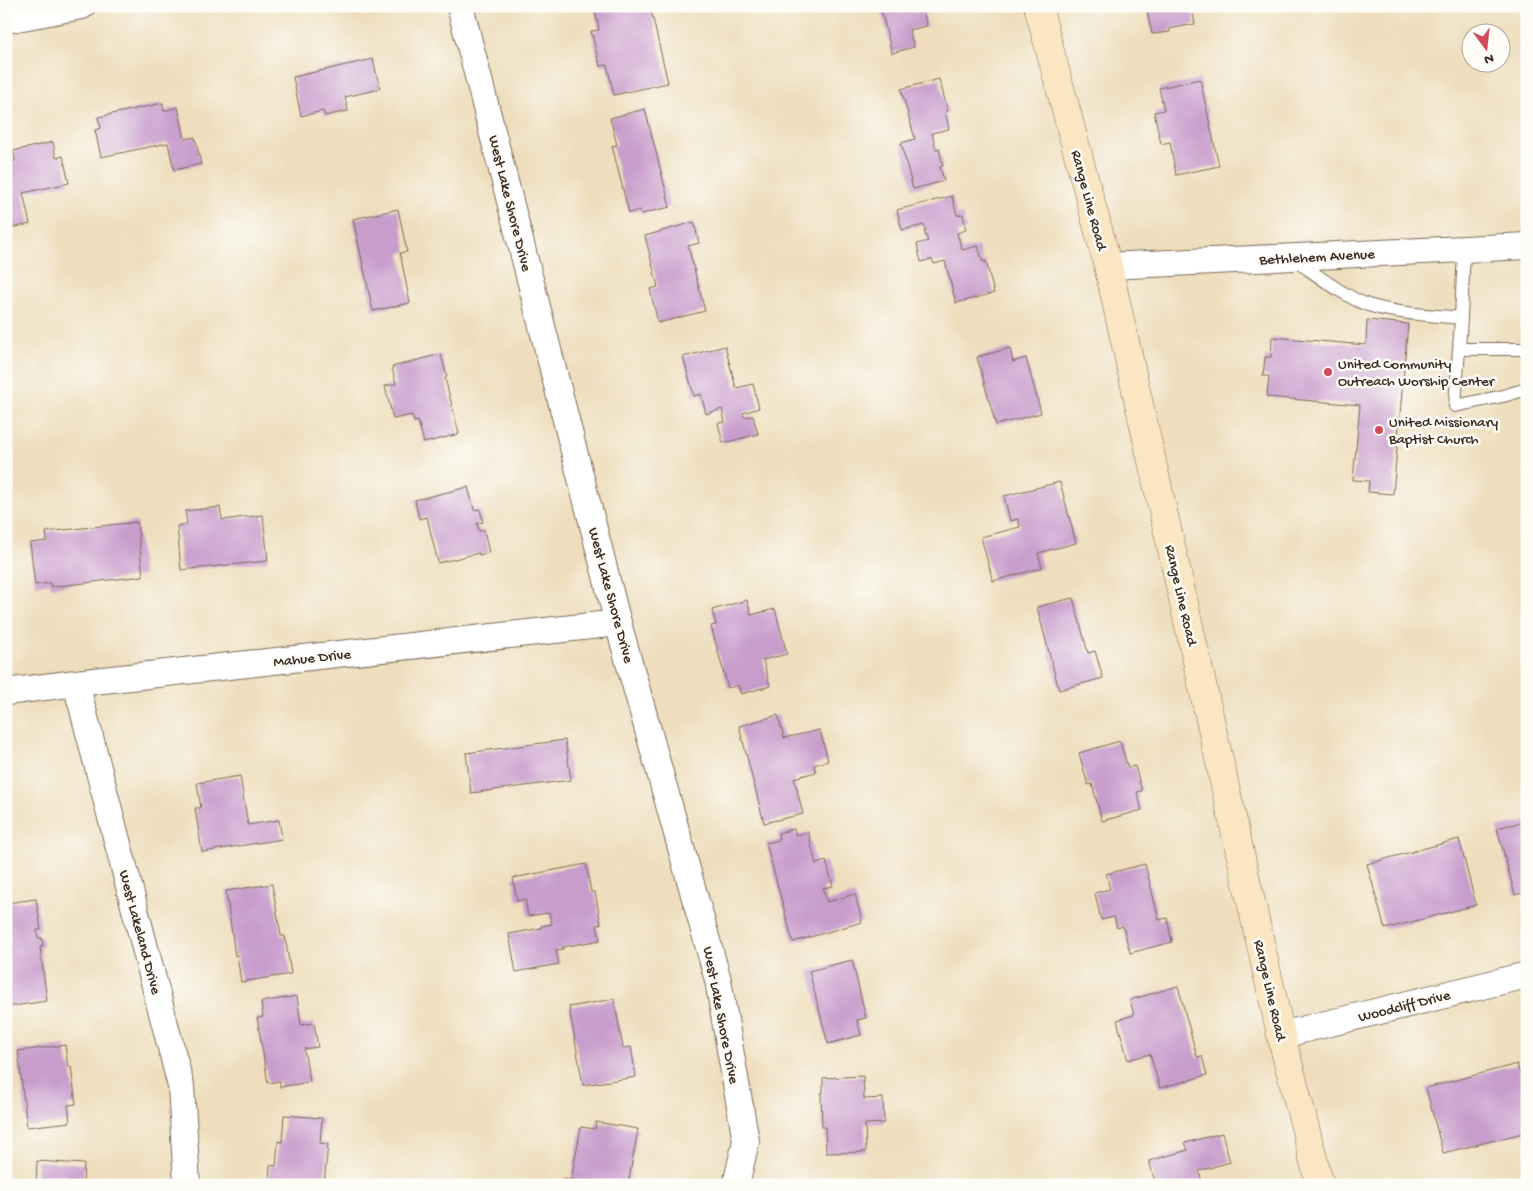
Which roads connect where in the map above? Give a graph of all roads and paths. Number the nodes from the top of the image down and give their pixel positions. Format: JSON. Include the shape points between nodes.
{"nodes":[{"id":1,"x":82,"y":6,"type":"edge"},
{"id":2,"x":460,"y":6,"type":"edge"},
{"id":3,"x":1038,"y":6,"type":"edge"},
{"id":4,"x":6,"y":20,"type":"edge"},
{"id":5,"x":1527,"y":246,"type":"edge"},
{"id":6,"x":1464,"y":249,"type":"junction"},
{"id":7,"x":1291,"y":257,"type":"junction"},
{"id":8,"x":1108,"y":266,"type":"junction"},
{"id":9,"x":1461,"y":318,"type":"junction"},
{"id":10,"x":1458,"y":349,"type":"junction"},
{"id":11,"x":1527,"y":349,"type":"edge"},
{"id":12,"x":1527,"y":389,"type":"edge"},
{"id":13,"x":618,"y":623,"type":"junction"},
{"id":14,"x":76,"y":683,"type":"junction"},
{"id":15,"x":6,"y":692,"type":"edge"},
{"id":16,"x":1527,"y":975,"type":"edge"},
{"id":17,"x":1282,"y":1036,"type":"junction"},
{"id":18,"x":187,"y":1185,"type":"edge"},
{"id":19,"x":736,"y":1185,"type":"edge"},
{"id":20,"x":1320,"y":1185,"type":"edge"}],
"edges":[{"from":1,"to":4,"type":"street"},
{"from":2,"to":13,"type":"street","name":"West Lake Shore Drive"},
{"from":3,"to":8,"type":"main road","name":"Range Line Road"},
{"from":5,"to":6,"type":"street","name":"Bethlehem Avenue"},
{"from":6,"to":7,"type":"street","name":"Bethlehem Avenue"},
{"from":6,"to":9,"type":"lane"},
{"from":7,"to":8,"type":"street","name":"Bethlehem Avenue"},
{"from":7,"to":9,"type":"lane","via":[[1367,304],[1401,312]]},
{"from":8,"to":17,"type":"main road","name":"Range Line Road"},
{"from":9,"to":10,"type":"lane"},
{"from":10,"to":11,"type":"lane"},
{"from":10,"to":12,"type":"lane","via":[[1455,406]]},
{"from":13,"to":14,"type":"street","name":"Mahue Drive"},
{"from":13,"to":19,"type":"street","name":"West Lake Shore Drive","via":[[718,980],[746,1141]]},
{"from":14,"to":15,"type":"street","name":"Mahue Drive"},
{"from":14,"to":18,"type":"street","name":"West Lakeland Drive","via":[[181,1086]]},
{"from":16,"to":17,"type":"street","name":"Woodcliff Drive"},
{"from":17,"to":20,"type":"main road","name":"Range Line Road"}]}
